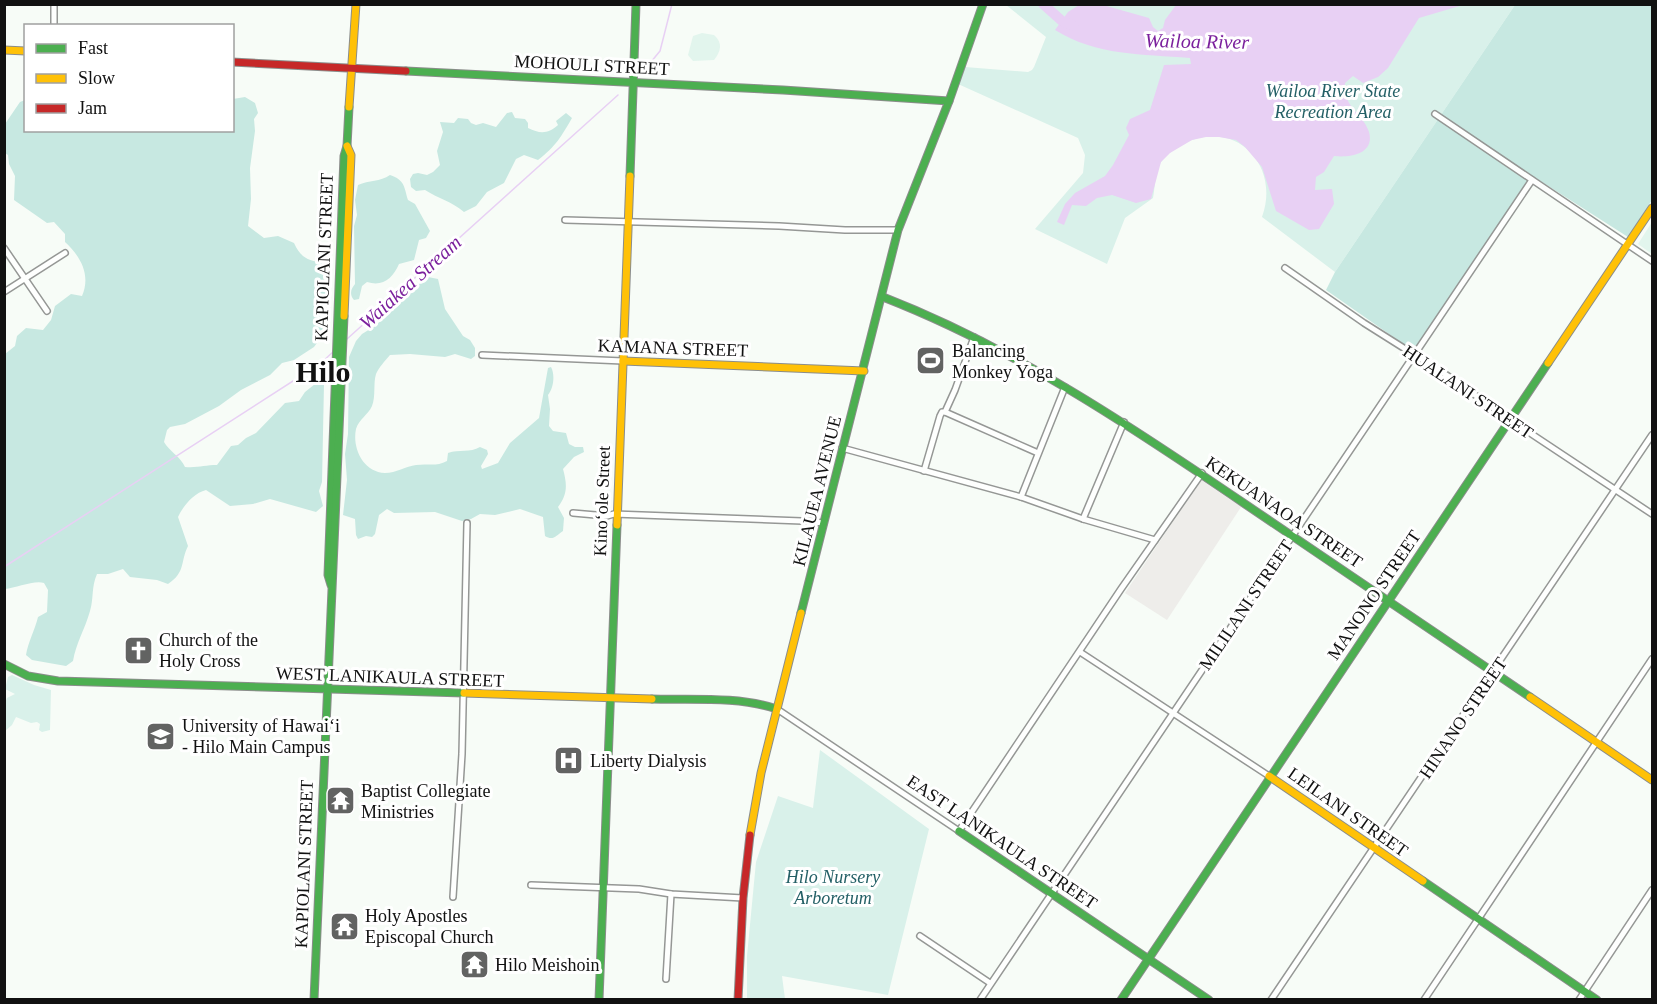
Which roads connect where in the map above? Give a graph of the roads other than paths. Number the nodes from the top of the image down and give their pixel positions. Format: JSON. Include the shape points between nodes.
{"nodes":[{"id":1,"x":54,"y":4,"type":"edge"},
{"id":2,"x":356,"y":4,"type":"edge"},
{"id":3,"x":636,"y":4,"type":"edge"},
{"id":4,"x":983,"y":4,"type":"edge"},
{"id":5,"x":54,"y":24,"type":"edge"},
{"id":6,"x":4,"y":50,"type":"edge"},
{"id":7,"x":24,"y":51,"type":"edge"},
{"id":8,"x":234,"y":62,"type":"edge"},
{"id":9,"x":351,"y":68,"type":"junction"},
{"id":10,"x":633,"y":82,"type":"junction"},
{"id":11,"x":949,"y":100,"type":"junction"},
{"id":12,"x":1435,"y":114,"type":"dead end"},
{"id":13,"x":347,"y":146,"type":"junction"},
{"id":14,"x":1532,"y":180,"type":"junction"},
{"id":15,"x":1653,"y":208,"type":"edge"},
{"id":16,"x":565,"y":220,"type":"dead end"},
{"id":17,"x":627,"y":223,"type":"junction"},
{"id":18,"x":898,"y":230,"type":"junction"},
{"id":19,"x":1628,"y":244,"type":"junction"},
{"id":20,"x":4,"y":248,"type":"edge"},
{"id":21,"x":64,"y":253,"type":"dead end"},
{"id":22,"x":1653,"y":261,"type":"edge"},
{"id":23,"x":1285,"y":268,"type":"dead end"},
{"id":24,"x":24,"y":278,"type":"junction"},
{"id":25,"x":4,"y":292,"type":"edge"},
{"id":26,"x":883,"y":297,"type":"junction"},
{"id":27,"x":47,"y":311,"type":"dead end"},
{"id":28,"x":974,"y":337,"type":"junction"},
{"id":29,"x":482,"y":355,"type":"dead end"},
{"id":30,"x":1414,"y":356,"type":"junction"},
{"id":31,"x":622,"y":361,"type":"junction"},
{"id":32,"x":864,"y":371,"type":"junction"},
{"id":33,"x":1065,"y":387,"type":"junction"},
{"id":34,"x":945,"y":412,"type":"junction"},
{"id":35,"x":1509,"y":419,"type":"junction"},
{"id":36,"x":1124,"y":422,"type":"junction"},
{"id":37,"x":1653,"y":435,"type":"edge"},
{"id":38,"x":842,"y":448,"type":"junction"},
{"id":39,"x":1038,"y":453,"type":"junction"},
{"id":40,"x":924,"y":471,"type":"junction"},
{"id":41,"x":1202,"y":473,"type":"junction"},
{"id":42,"x":1616,"y":489,"type":"junction"},
{"id":43,"x":1021,"y":497,"type":"junction"},
{"id":44,"x":573,"y":513,"type":"dead end"},
{"id":45,"x":616,"y":514,"type":"junction"},
{"id":46,"x":1653,"y":514,"type":"edge"},
{"id":47,"x":1083,"y":519,"type":"junction"},
{"id":48,"x":467,"y":523,"type":"dead end"},
{"id":49,"x":824,"y":523,"type":"junction"},
{"id":50,"x":1293,"y":536,"type":"junction"},
{"id":51,"x":1155,"y":540,"type":"junction"},
{"id":52,"x":331,"y":585,"type":"junction"},
{"id":53,"x":1388,"y":601,"type":"junction"},
{"id":54,"x":1080,"y":652,"type":"junction"},
{"id":55,"x":1653,"y":659,"type":"edge"},
{"id":56,"x":4,"y":664,"type":"edge"},
{"id":57,"x":1493,"y":672,"type":"junction"},
{"id":58,"x":327,"y":689,"type":"junction"},
{"id":59,"x":463,"y":695,"type":"junction"},
{"id":60,"x":609,"y":699,"type":"junction"},
{"id":61,"x":777,"y":709,"type":"junction"},
{"id":62,"x":1172,"y":714,"type":"junction"},
{"id":63,"x":1596,"y":742,"type":"junction"},
{"id":64,"x":1269,"y":776,"type":"junction"},
{"id":65,"x":1653,"y":780,"type":"edge"},
{"id":66,"x":959,"y":831,"type":"junction"},
{"id":67,"x":1374,"y":849,"type":"junction"},
{"id":68,"x":531,"y":885,"type":"dead end"},
{"id":69,"x":604,"y":887,"type":"junction"},
{"id":70,"x":1653,"y":890,"type":"edge"},
{"id":71,"x":1052,"y":893,"type":"junction"},
{"id":72,"x":671,"y":894,"type":"junction"},
{"id":73,"x":453,"y":897,"type":"dead end"},
{"id":74,"x":743,"y":898,"type":"junction"},
{"id":75,"x":1477,"y":919,"type":"junction"},
{"id":76,"x":920,"y":936,"type":"dead end"},
{"id":77,"x":1148,"y":958,"type":"junction"},
{"id":78,"x":666,"y":979,"type":"dead end"},
{"id":79,"x":990,"y":983,"type":"junction"},
{"id":80,"x":1585,"y":991,"type":"junction"},
{"id":81,"x":314,"y":999,"type":"edge"},
{"id":82,"x":599,"y":999,"type":"edge"},
{"id":83,"x":738,"y":999,"type":"edge"},
{"id":84,"x":980,"y":999,"type":"edge"},
{"id":85,"x":1120,"y":999,"type":"edge"},
{"id":86,"x":1209,"y":999,"type":"edge"},
{"id":87,"x":1271,"y":999,"type":"edge"},
{"id":88,"x":1424,"y":999,"type":"edge"},
{"id":89,"x":1579,"y":999,"type":"edge"},
{"id":90,"x":1597,"y":999,"type":"edge"}],
"edges":[{"from":1,"to":5,"type":"street"},
{"from":2,"to":9,"type":"street","name":"KAPIOLANI STREET"},
{"from":3,"to":10,"type":"street","name":"Kinoʻole Street"},
{"from":4,"to":11,"type":"street","name":"KILAUEA AVENUE"},
{"from":6,"to":7,"type":"street"},
{"from":8,"to":9,"type":"street","name":"MOHOULI STREET"},
{"from":9,"to":10,"type":"street","name":"MOHOULI STREET"},
{"from":9,"to":13,"type":"street","name":"KAPIOLANI STREET"},
{"from":10,"to":11,"type":"street","name":"MOHOULI STREET"},
{"from":10,"to":17,"type":"street","name":"Kinoʻole Street"},
{"from":11,"to":18,"type":"street","name":"KILAUEA AVENUE"},
{"from":12,"to":14,"type":"street"},
{"from":13,"to":52,"type":"street","name":"KAPIOLANI STREET","via":[[336,339],[328,575]]},
{"from":13,"to":52,"type":"street","name":"KAPIOLANI STREET","via":[[351,155]]},
{"from":14,"to":19,"type":"street"},
{"from":14,"to":30,"type":"street","name":"MILILANI STREET"},
{"from":15,"to":19,"type":"street","name":"MANONO STREET"},
{"from":16,"to":17,"type":"street"},
{"from":17,"to":18,"type":"street"},
{"from":17,"to":31,"type":"street","name":"Kinoʻole Street"},
{"from":18,"to":26,"type":"street","name":"KILAUEA AVENUE"},
{"from":19,"to":22,"type":"street"},
{"from":19,"to":35,"type":"street","name":"MANONO STREET"},
{"from":20,"to":24,"type":"street"},
{"from":21,"to":24,"type":"street"},
{"from":23,"to":30,"type":"street","name":"HUALANI STREET"},
{"from":24,"to":25,"type":"street"},
{"from":24,"to":27,"type":"street"},
{"from":26,"to":28,"type":"street","name":"KEKUANAOA STREET"},
{"from":26,"to":32,"type":"street","name":"KILAUEA AVENUE"},
{"from":28,"to":33,"type":"street","name":"KEKUANAOA STREET"},
{"from":28,"to":34,"type":"street"},
{"from":29,"to":31,"type":"street","name":"KAMANA STREET"},
{"from":30,"to":35,"type":"street","name":"HUALANI STREET"},
{"from":30,"to":50,"type":"street","name":"MILILANI STREET"},
{"from":31,"to":32,"type":"street","name":"KAMANA STREET"},
{"from":31,"to":45,"type":"street","name":"Kinoʻole Street"},
{"from":32,"to":38,"type":"street","name":"KILAUEA AVENUE"},
{"from":33,"to":36,"type":"street","name":"KEKUANAOA STREET"},
{"from":33,"to":39,"type":"street"},
{"from":34,"to":39,"type":"street"},
{"from":34,"to":40,"type":"street","via":[[939,416]]},
{"from":35,"to":42,"type":"street","name":"HUALANI STREET"},
{"from":35,"to":53,"type":"street","name":"MANONO STREET"},
{"from":36,"to":41,"type":"street","name":"KEKUANAOA STREET"},
{"from":36,"to":47,"type":"street"},
{"from":37,"to":42,"type":"street","name":"HINANO STREET"},
{"from":38,"to":40,"type":"street"},
{"from":38,"to":49,"type":"street","name":"KILAUEA AVENUE"},
{"from":39,"to":43,"type":"street"},
{"from":40,"to":43,"type":"street"},
{"from":41,"to":50,"type":"street","name":"KEKUANAOA STREET"},
{"from":41,"to":51,"type":"street"},
{"from":42,"to":46,"type":"street","name":"HUALANI STREET"},
{"from":42,"to":57,"type":"street","name":"HINANO STREET"},
{"from":43,"to":47,"type":"street"},
{"from":44,"to":45,"type":"street"},
{"from":45,"to":49,"type":"street"},
{"from":45,"to":60,"type":"street","name":"Kinoʻole Street"},
{"from":47,"to":51,"type":"street"},
{"from":48,"to":59,"type":"street"},
{"from":49,"to":61,"type":"street","name":"KILAUEA AVENUE"},
{"from":50,"to":53,"type":"street","name":"KEKUANAOA STREET"},
{"from":50,"to":62,"type":"street","name":"MILILANI STREET"},
{"from":51,"to":54,"type":"street"},
{"from":52,"to":58,"type":"street","name":"KAPIOLANI STREET"},
{"from":53,"to":57,"type":"street","name":"KEKUANAOA STREET"},
{"from":53,"to":64,"type":"street","name":"MANONO STREET"},
{"from":54,"to":62,"type":"street","name":"LEILANI STREET"},
{"from":54,"to":66,"type":"street"},
{"from":55,"to":63,"type":"street"},
{"from":56,"to":58,"type":"street","name":"WEST LANIKAULA STREET","via":[[28,676],[58,681]]},
{"from":57,"to":63,"type":"street","name":"KEKUANAOA STREET"},
{"from":57,"to":67,"type":"street","name":"HINANO STREET"},
{"from":58,"to":59,"type":"street","name":"WEST LANIKAULA STREET"},
{"from":58,"to":81,"type":"street","name":"KAPIOLANI STREET"},
{"from":59,"to":60,"type":"street","name":"WEST LANIKAULA STREET"},
{"from":59,"to":73,"type":"street"},
{"from":60,"to":61,"type":"street","name":"WEST LANIKAULA STREET","via":[[741,702]]},
{"from":60,"to":69,"type":"street","name":"Kinoʻole Street"},
{"from":61,"to":66,"type":"street","name":"EAST LANIKAULA STREET"},
{"from":61,"to":74,"type":"street","name":"KILAUEA AVENUE","via":[[759,782]]},
{"from":62,"to":64,"type":"street","name":"LEILANI STREET"},
{"from":62,"to":71,"type":"street","name":"MILILANI STREET"},
{"from":63,"to":65,"type":"street","name":"KEKUANAOA STREET"},
{"from":63,"to":75,"type":"street"},
{"from":64,"to":67,"type":"street","name":"LEILANI STREET"},
{"from":64,"to":77,"type":"street","name":"MANONO STREET"},
{"from":66,"to":71,"type":"street","name":"EAST LANIKAULA STREET"},
{"from":67,"to":75,"type":"street","name":"LEILANI STREET"},
{"from":67,"to":87,"type":"street","name":"HINANO STREET"},
{"from":68,"to":69,"type":"street"},
{"from":69,"to":72,"type":"street"},
{"from":69,"to":82,"type":"street","name":"Kinoʻole Street"},
{"from":70,"to":80,"type":"street"},
{"from":71,"to":77,"type":"street","name":"EAST LANIKAULA STREET"},
{"from":71,"to":79,"type":"street","name":"MILILANI STREET"},
{"from":72,"to":74,"type":"street"},
{"from":72,"to":78,"type":"street"},
{"from":74,"to":83,"type":"street","name":"KILAUEA AVENUE"},
{"from":75,"to":80,"type":"street","name":"LEILANI STREET"},
{"from":75,"to":88,"type":"street"},
{"from":76,"to":79,"type":"street"},
{"from":77,"to":85,"type":"street","name":"MANONO STREET"},
{"from":77,"to":86,"type":"street","name":"EAST LANIKAULA STREET"},
{"from":79,"to":84,"type":"street","name":"MILILANI STREET"},
{"from":80,"to":89,"type":"street"},
{"from":80,"to":90,"type":"street","name":"LEILANI STREET"}]}
